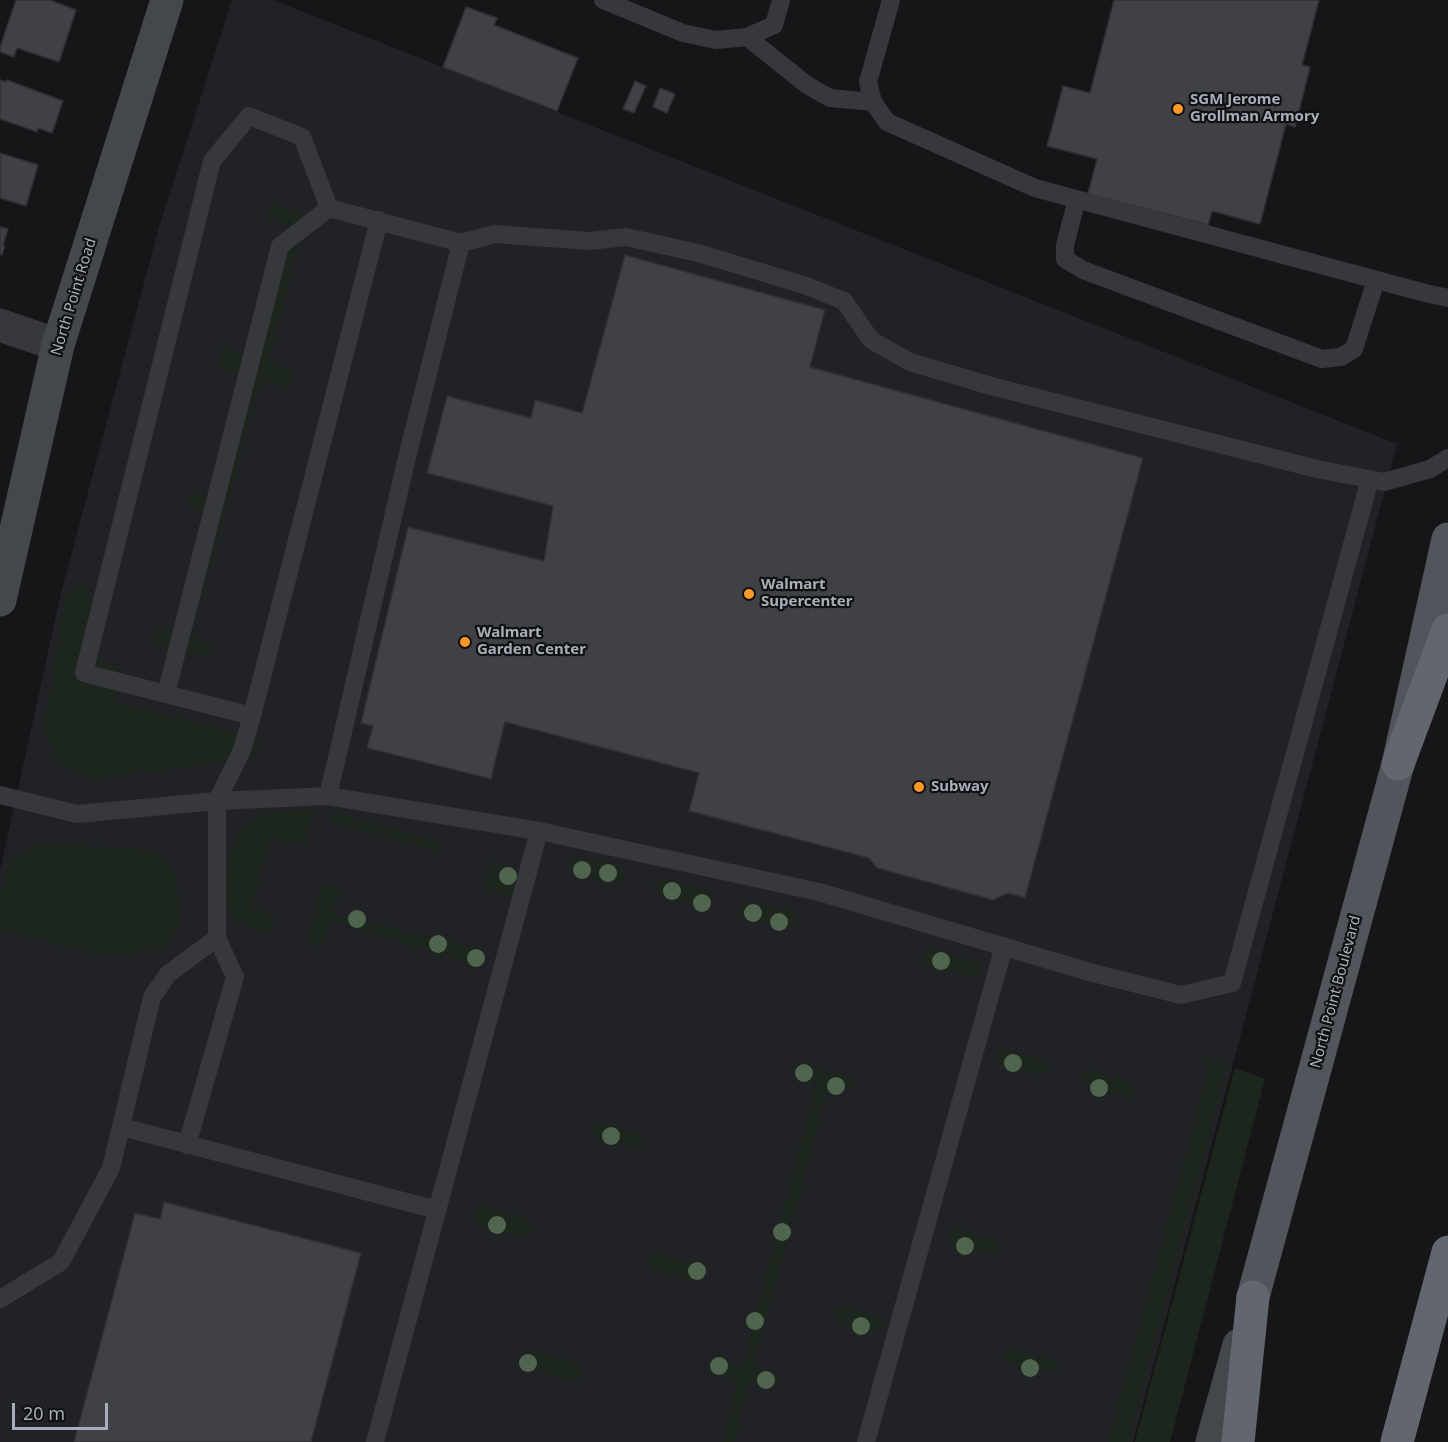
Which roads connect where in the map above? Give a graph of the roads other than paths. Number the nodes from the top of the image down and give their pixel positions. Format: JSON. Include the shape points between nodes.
{"nodes":[{"id":1,"x":167,"y":0,"type":"edge"},
{"id":2,"x":603,"y":0,"type":"edge"},
{"id":3,"x":781,"y":0,"type":"edge"},
{"id":4,"x":891,"y":0,"type":"edge"},
{"id":5,"x":747,"y":37,"type":"junction"},
{"id":6,"x":873,"y":102,"type":"junction"},
{"id":7,"x":1077,"y":199,"type":"junction"},
{"id":8,"x":329,"y":208,"type":"junction"},
{"id":9,"x":379,"y":220,"type":"junction"},
{"id":10,"x":461,"y":243,"type":"junction"},
{"id":11,"x":1376,"y":280,"type":"junction"},
{"id":12,"x":1448,"y":298,"type":"edge"},
{"id":13,"x":0,"y":324,"type":"edge"},
{"id":14,"x":58,"y":345,"type":"junction"},
{"id":15,"x":1448,"y":458,"type":"edge"},
{"id":16,"x":1370,"y":479,"type":"junction"},
{"id":17,"x":1448,"y":539,"type":"edge"},
{"id":18,"x":0,"y":600,"type":"edge"},
{"id":19,"x":1448,"y":630,"type":"edge"},
{"id":20,"x":166,"y":694,"type":"junction"},
{"id":21,"x":252,"y":716,"type":"junction"},
{"id":22,"x":1398,"y":764,"type":"junction"},
{"id":23,"x":0,"y":795,"type":"edge"},
{"id":24,"x":328,"y":795,"type":"junction"},
{"id":25,"x":217,"y":801,"type":"junction"},
{"id":26,"x":539,"y":831,"type":"junction"},
{"id":27,"x":217,"y":938,"type":"junction"},
{"id":28,"x":1004,"y":946,"type":"junction"},
{"id":29,"x":122,"y":1128,"type":"junction"},
{"id":30,"x":187,"y":1145,"type":"junction"},
{"id":31,"x":437,"y":1210,"type":"junction"},
{"id":32,"x":1448,"y":1252,"type":"edge"},
{"id":33,"x":1253,"y":1297,"type":"junction"},
{"id":34,"x":0,"y":1299,"type":"edge"},
{"id":35,"x":375,"y":1442,"type":"edge"},
{"id":36,"x":866,"y":1442,"type":"edge"},
{"id":37,"x":1212,"y":1442,"type":"edge"},
{"id":38,"x":1238,"y":1442,"type":"edge"},
{"id":39,"x":1396,"y":1442,"type":"edge"}],
"edges":[{"from":1,"to":14,"type":"street","name":"North Point Road"},
{"from":2,"to":5,"type":"lane","via":[[683,33],[716,40]]},
{"from":3,"to":5,"type":"lane","via":[[774,25]]},
{"from":4,"to":6,"type":"lane","via":[[868,82]]},
{"from":5,"to":6,"type":"lane","via":[[807,85],[830,98]]},
{"from":6,"to":7,"type":"lane","via":[[887,122],[1035,188]]},
{"from":7,"to":11,"type":"lane"},
{"from":7,"to":11,"type":"lane","via":[[1065,245],[1065,259],[1074,265],[1322,359],[1341,357],[1354,349]]},
{"from":8,"to":9,"type":"lane"},
{"from":8,"to":20,"type":"lane","via":[[280,246]]},
{"from":8,"to":20,"type":"lane","via":[[302,137],[249,116],[212,161],[84,673]]},
{"from":9,"to":10,"type":"lane"},
{"from":9,"to":21,"type":"lane"},
{"from":10,"to":16,"type":"lane","via":[[495,234],[589,241],[626,237],[698,253],[804,285],[844,302],[871,340],[910,362],[1317,469]]},
{"from":10,"to":24,"type":"lane"},
{"from":11,"to":12,"type":"lane"},
{"from":13,"to":14,"type":"street"},
{"from":14,"to":18,"type":"street","name":"North Point Road"},
{"from":15,"to":16,"type":"lane","via":[[1430,469],[1384,482]]},
{"from":16,"to":28,"type":"lane","via":[[1232,983],[1181,995]]},
{"from":17,"to":22,"type":"main road","name":"North Point Boulevard"},
{"from":19,"to":22,"type":"highway"},
{"from":20,"to":21,"type":"lane"},
{"from":21,"to":25,"type":"lane","via":[[242,750]]},
{"from":22,"to":33,"type":"main road","name":"North Point Boulevard"},
{"from":23,"to":25,"type":"lane","via":[[77,814]]},
{"from":24,"to":25,"type":"lane"},
{"from":24,"to":26,"type":"lane"},
{"from":25,"to":27,"type":"lane"},
{"from":26,"to":28,"type":"lane","via":[[819,892]]},
{"from":26,"to":31,"type":"lane"},
{"from":27,"to":29,"type":"lane","via":[[168,974],[152,997]]},
{"from":27,"to":30,"type":"lane","via":[[235,977]]},
{"from":28,"to":36,"type":"lane"},
{"from":29,"to":30,"type":"lane"},
{"from":29,"to":34,"type":"lane","via":[[111,1168],[61,1262]]},
{"from":30,"to":31,"type":"lane"},
{"from":31,"to":35,"type":"lane"},
{"from":32,"to":39,"type":"highway"},
{"from":33,"to":37,"type":"street","name":"North Point Boulevard"},
{"from":33,"to":38,"type":"highway"}]}
